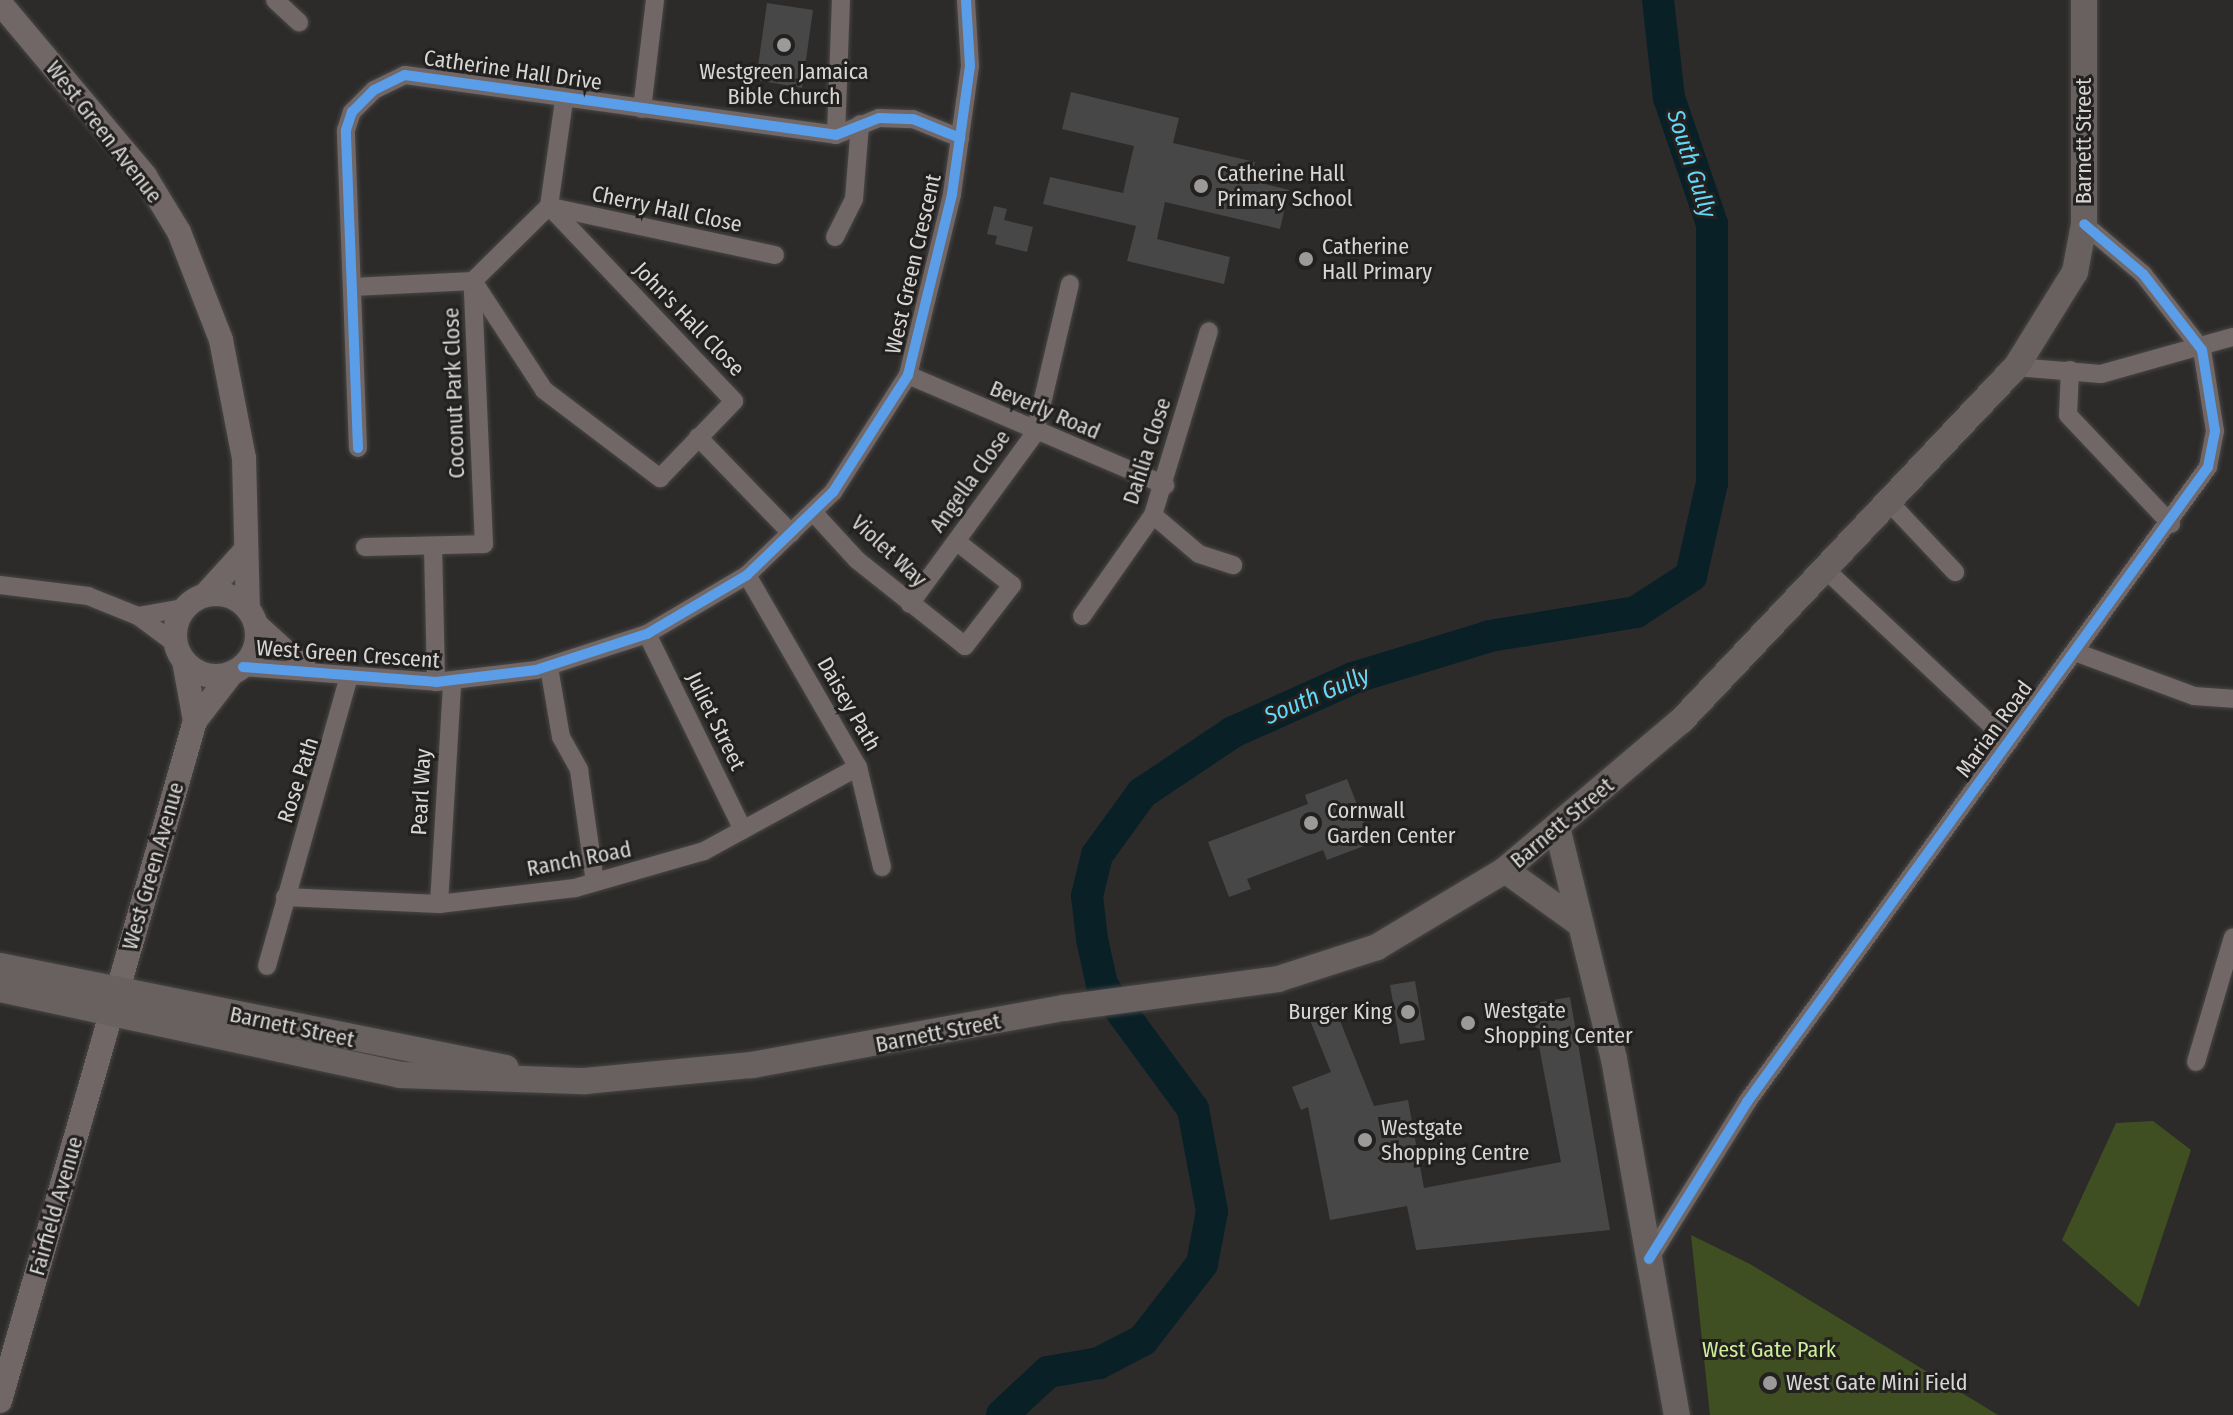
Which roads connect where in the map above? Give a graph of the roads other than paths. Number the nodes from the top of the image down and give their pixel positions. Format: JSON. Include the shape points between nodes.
{"nodes":[{"id":1,"x":275,"y":0,"type":"edge"},
{"id":2,"x":655,"y":0,"type":"edge"},
{"id":3,"x":841,"y":0,"type":"edge"},
{"id":4,"x":966,"y":0,"type":"edge"},
{"id":5,"x":2084,"y":0,"type":"edge"},
{"id":6,"x":0,"y":3,"type":"edge"},
{"id":7,"x":299,"y":22,"type":"dead end"},
{"id":8,"x":564,"y":100,"type":"junction"},
{"id":9,"x":642,"y":109,"type":"junction"},
{"id":10,"x":860,"y":124,"type":"junction"},
{"id":11,"x":836,"y":135,"type":"junction"},
{"id":12,"x":960,"y":138,"type":"junction"},
{"id":13,"x":549,"y":206,"type":"junction"},
{"id":14,"x":2084,"y":224,"type":"junction"},
{"id":15,"x":835,"y":237,"type":"dead end"},
{"id":16,"x":775,"y":255,"type":"dead end"},
{"id":17,"x":473,"y":281,"type":"junction"},
{"id":18,"x":1070,"y":284,"type":"dead end"},
{"id":19,"x":353,"y":287,"type":"junction"},
{"id":20,"x":1209,"y":331,"type":"dead end"},
{"id":21,"x":2233,"y":337,"type":"edge"},
{"id":22,"x":2202,"y":350,"type":"junction"},
{"id":23,"x":2016,"y":367,"type":"junction"},
{"id":24,"x":2070,"y":370,"type":"junction"},
{"id":25,"x":908,"y":375,"type":"junction"},
{"id":26,"x":1035,"y":433,"type":"junction"},
{"id":27,"x":698,"y":437,"type":"junction"},
{"id":28,"x":358,"y":448,"type":"dead end"},
{"id":29,"x":1165,"y":485,"type":"junction"},
{"id":30,"x":1890,"y":503,"type":"junction"},
{"id":31,"x":813,"y":512,"type":"junction"},
{"id":32,"x":1153,"y":515,"type":"junction"},
{"id":33,"x":2171,"y":524,"type":"junction"},
{"id":34,"x":791,"y":533,"type":"junction"},
{"id":35,"x":956,"y":541,"type":"junction"},
{"id":36,"x":433,"y":546,"type":"junction"},
{"id":37,"x":365,"y":547,"type":"dead end"},
{"id":38,"x":245,"y":551,"type":"junction"},
{"id":39,"x":1233,"y":565,"type":"dead end"},
{"id":40,"x":1826,"y":570,"type":"junction"},
{"id":41,"x":1955,"y":572,"type":"dead end"},
{"id":42,"x":747,"y":575,"type":"junction"},
{"id":43,"x":0,"y":585,"type":"edge"},
{"id":44,"x":194,"y":602,"type":"junction"},
{"id":45,"x":910,"y":604,"type":"junction"},
{"id":46,"x":251,"y":614,"type":"junction"},
{"id":47,"x":138,"y":616,"type":"junction"},
{"id":48,"x":1082,"y":616,"type":"dead end"},
{"id":49,"x":647,"y":634,"type":"junction"},
{"id":50,"x":2075,"y":652,"type":"junction"},
{"id":51,"x":180,"y":653,"type":"junction"},
{"id":52,"x":307,"y":667,"type":"junction"},
{"id":53,"x":549,"y":667,"type":"junction"},
{"id":54,"x":237,"y":670,"type":"junction"},
{"id":55,"x":349,"y":676,"type":"junction"},
{"id":56,"x":444,"y":682,"type":"junction"},
{"id":57,"x":2233,"y":699,"type":"edge"},
{"id":58,"x":195,"y":721,"type":"junction"},
{"id":59,"x":2009,"y":742,"type":"junction"},
{"id":60,"x":858,"y":767,"type":"junction"},
{"id":61,"x":1557,"y":827,"type":"junction"},
{"id":62,"x":743,"y":830,"type":"junction"},
{"id":63,"x":882,"y":867,"type":"dead end"},
{"id":64,"x":1505,"y":870,"type":"junction"},
{"id":65,"x":595,"y":882,"type":"junction"},
{"id":66,"x":285,"y":897,"type":"junction"},
{"id":67,"x":439,"y":904,"type":"junction"},
{"id":68,"x":1576,"y":921,"type":"junction"},
{"id":69,"x":2233,"y":937,"type":"edge"},
{"id":70,"x":0,"y":966,"type":"edge"},
{"id":71,"x":267,"y":966,"type":"dead end"},
{"id":72,"x":2228,"y":977,"type":"edge"},
{"id":73,"x":0,"y":989,"type":"edge"},
{"id":74,"x":115,"y":1001,"type":"junction"},
{"id":75,"x":2196,"y":1062,"type":"dead end"},
{"id":76,"x":1649,"y":1259,"type":"junction"},
{"id":77,"x":0,"y":1401,"type":"edge"},
{"id":78,"x":1677,"y":1415,"type":"edge"}],
"edges":[{"from":1,"to":7,"type":"street"},
{"from":2,"to":9,"type":"street"},
{"from":3,"to":11,"type":"street"},
{"from":4,"to":12,"type":"street","name":"West Green Crescent","via":[[970,66]]},
{"from":5,"to":14,"type":"main road","name":"Barnett Street"},
{"from":6,"to":38,"type":"street","name":"West Green Avenue","via":[[145,176],[179,232],[221,340],[244,458]]},
{"from":8,"to":9,"type":"street","name":"Catherine Hall Drive"},
{"from":8,"to":13,"type":"street"},
{"from":8,"to":19,"type":"street","name":"Catherine Hall Drive","via":[[405,75],[374,90],[352,112],[346,130]]},
{"from":9,"to":11,"type":"street","name":"Catherine Hall Drive"},
{"from":10,"to":11,"type":"street"},
{"from":10,"to":12,"type":"street","via":[[913,119]]},
{"from":10,"to":15,"type":"street","via":[[854,199]]},
{"from":12,"to":25,"type":"street","name":"West Green Crescent"},
{"from":13,"to":16,"type":"street","name":"Cherry Hall Close"},
{"from":13,"to":17,"type":"street"},
{"from":13,"to":27,"type":"street","name":"John's Hall Close","via":[[734,401]]},
{"from":14,"to":22,"type":"street","name":"Marian Road","via":[[2143,274]]},
{"from":14,"to":23,"type":"main road","name":"Barnett Street","via":[[2075,272]]},
{"from":17,"to":19,"type":"street"},
{"from":17,"to":27,"type":"street","name":"Coconut Park Close","via":[[544,390],[660,478]]},
{"from":17,"to":36,"type":"street","name":"Coconut Park Close","via":[[484,544]]},
{"from":18,"to":26,"type":"street","name":"Angella Close"},
{"from":19,"to":28,"type":"street","name":"Catherine Hall Drive"},
{"from":20,"to":29,"type":"street","name":"Dahlia Close"},
{"from":21,"to":22,"type":"street"},
{"from":22,"to":24,"type":"street","via":[[2101,374]]},
{"from":22,"to":33,"type":"street","name":"Marian Road","via":[[2215,431],[2208,467]]},
{"from":23,"to":24,"type":"street"},
{"from":23,"to":30,"type":"main road","name":"Barnett Street"},
{"from":24,"to":33,"type":"street","via":[[2068,415]]},
{"from":25,"to":26,"type":"street","name":"Beverly Road"},
{"from":25,"to":31,"type":"street","name":"West Green Crescent"},
{"from":26,"to":29,"type":"street","name":"Beverly Road"},
{"from":26,"to":35,"type":"street","name":"Angella Close"},
{"from":27,"to":34,"type":"street"},
{"from":29,"to":32,"type":"street","name":"Dahlia Close"},
{"from":30,"to":40,"type":"main road","name":"Barnett Street"},
{"from":30,"to":41,"type":"street"},
{"from":31,"to":34,"type":"street","name":"West Green Crescent"},
{"from":31,"to":45,"type":"street","name":"Violet Way"},
{"from":32,"to":39,"type":"street","via":[[1199,554]]},
{"from":32,"to":48,"type":"street","name":"Dahlia Close"},
{"from":33,"to":50,"type":"street","name":"Marian Road"},
{"from":34,"to":42,"type":"street","name":"West Green Crescent"},
{"from":35,"to":45,"type":"street","name":"Angella Close"},
{"from":35,"to":45,"type":"street","name":"Violet Way","via":[[1012,587],[965,646]]},
{"from":36,"to":37,"type":"street"},
{"from":36,"to":56,"type":"street","name":"Pearl Way"},
{"from":38,"to":44,"type":"street"},
{"from":38,"to":46,"type":"street","name":"West Green Avenue"},
{"from":40,"to":59,"type":"street"},
{"from":40,"to":61,"type":"main road","name":"Barnett Street","via":[[1681,721]]},
{"from":42,"to":49,"type":"street","name":"West Green Crescent"},
{"from":42,"to":60,"type":"street","name":"Daisey Path"},
{"from":43,"to":47,"type":"street","via":[[88,596]]},
{"from":44,"to":46,"type":"street","via":[[226,594]]},
{"from":44,"to":47,"type":"street"},
{"from":44,"to":51,"type":"street"},
{"from":46,"to":52,"type":"street","name":"West Green Crescent"},
{"from":46,"to":54,"type":"street","via":[[256,645]]},
{"from":47,"to":51,"type":"street"},
{"from":49,"to":53,"type":"street","name":"West Green Crescent"},
{"from":49,"to":62,"type":"street","name":"Juliet Street"},
{"from":50,"to":57,"type":"street","via":[[2194,696]]},
{"from":50,"to":59,"type":"street","name":"Marian Road"},
{"from":51,"to":54,"type":"street","via":[[206,675]]},
{"from":51,"to":58,"type":"street","name":"West Green Avenue"},
{"from":52,"to":54,"type":"street","name":"West Green Crescent"},
{"from":52,"to":55,"type":"street","name":"West Green Crescent"},
{"from":53,"to":56,"type":"street","name":"West Green Crescent"},
{"from":53,"to":65,"type":"street","via":[[561,737],[579,770]]},
{"from":54,"to":58,"type":"street","name":"West Green Avenue"},
{"from":55,"to":56,"type":"street","name":"West Green Crescent"},
{"from":55,"to":66,"type":"street","name":"Rose Path"},
{"from":56,"to":67,"type":"street","name":"Pearl Way"},
{"from":58,"to":74,"type":"street","name":"West Green Avenue"},
{"from":59,"to":76,"type":"street","name":"Marian Road","via":[[1747,1102]]},
{"from":60,"to":62,"type":"street","name":"Ranch Road"},
{"from":60,"to":63,"type":"street","name":"Daisey Path"},
{"from":61,"to":64,"type":"main road","name":"Barnett Street"},
{"from":61,"to":68,"type":"main road"},
{"from":62,"to":65,"type":"street","name":"Ranch Road","via":[[704,851]]},
{"from":64,"to":68,"type":"main road"},
{"from":64,"to":74,"type":"main road","name":"Barnett Street","via":[[1415,927],[1314,973],[1064,1008],[752,1065],[585,1081],[400,1075]]},
{"from":65,"to":67,"type":"street","name":"Ranch Road"},
{"from":66,"to":67,"type":"street","name":"Ranch Road"},
{"from":66,"to":71,"type":"street","name":"Rose Path"},
{"from":68,"to":76,"type":"main road","via":[[1614,1059]]},
{"from":69,"to":72,"type":"street"},
{"from":70,"to":74,"type":"main road","name":"Barnett Street"},
{"from":72,"to":75,"type":"street"},
{"from":73,"to":74,"type":"main road","name":"Barnett Street"},
{"from":74,"to":77,"type":"street","name":"Fairfield Avenue"},
{"from":76,"to":78,"type":"main road"}]}
